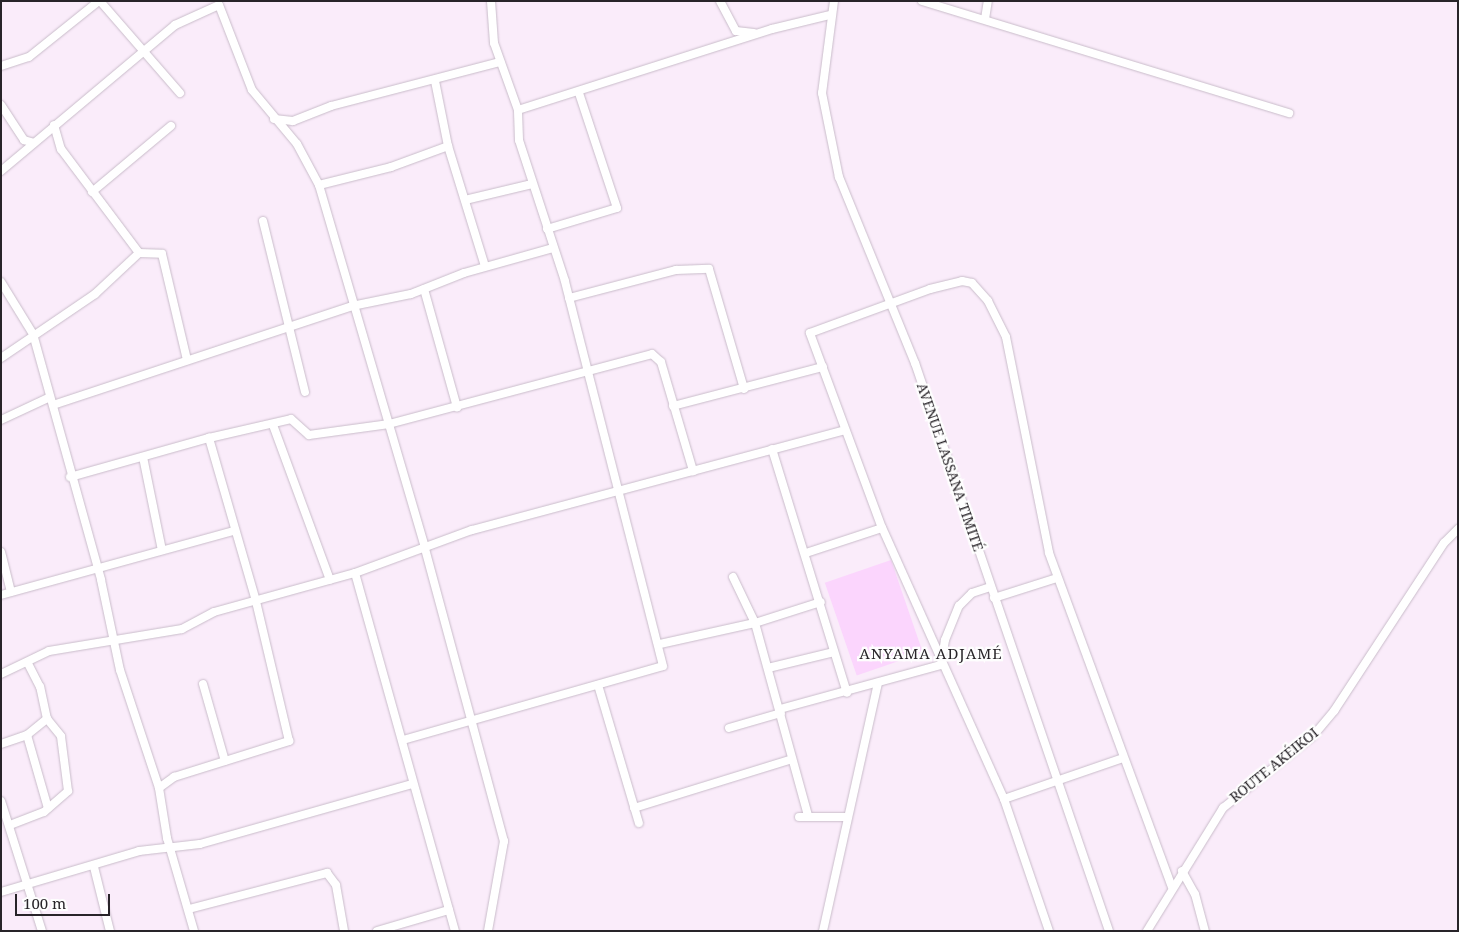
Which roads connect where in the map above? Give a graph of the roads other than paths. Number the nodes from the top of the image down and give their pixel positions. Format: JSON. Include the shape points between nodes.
{"nodes":[{"id":1,"x":99,"y":1,"type":"edge"},
{"id":2,"x":490,"y":1,"type":"edge"},
{"id":3,"x":720,"y":1,"type":"edge"},
{"id":4,"x":834,"y":1,"type":"edge"},
{"id":5,"x":922,"y":1,"type":"edge"},
{"id":6,"x":988,"y":1,"type":"edge"},
{"id":7,"x":219,"y":3,"type":"edge"},
{"id":8,"x":830,"y":15,"type":"junction"},
{"id":9,"x":984,"y":19,"type":"junction"},
{"id":10,"x":761,"y":32,"type":"junction"},
{"id":11,"x":143,"y":52,"type":"junction"},
{"id":12,"x":500,"y":62,"type":"junction"},
{"id":13,"x":3,"y":68,"type":"edge"},
{"id":14,"x":435,"y":81,"type":"junction"},
{"id":15,"x":180,"y":93,"type":"dead end"},
{"id":16,"x":579,"y":93,"type":"junction"},
{"id":17,"x":1,"y":105,"type":"edge"},
{"id":18,"x":518,"y":110,"type":"junction"},
{"id":19,"x":1289,"y":114,"type":"dead end"},
{"id":20,"x":274,"y":119,"type":"junction"},
{"id":21,"x":54,"y":125,"type":"junction"},
{"id":22,"x":171,"y":126,"type":"dead end"},
{"id":23,"x":34,"y":143,"type":"junction"},
{"id":24,"x":448,"y":146,"type":"junction"},
{"id":25,"x":1,"y":170,"type":"edge"},
{"id":26,"x":319,"y":184,"type":"junction"},
{"id":27,"x":532,"y":184,"type":"junction"},
{"id":28,"x":92,"y":192,"type":"junction"},
{"id":29,"x":465,"y":200,"type":"junction"},
{"id":30,"x":262,"y":221,"type":"dead end"},
{"id":31,"x":547,"y":229,"type":"junction"},
{"id":32,"x":553,"y":248,"type":"junction"},
{"id":33,"x":139,"y":253,"type":"junction"},
{"id":34,"x":485,"y":266,"type":"junction"},
{"id":35,"x":1,"y":282,"type":"edge"},
{"id":36,"x":424,"y":289,"type":"junction"},
{"id":37,"x":569,"y":298,"type":"junction"},
{"id":38,"x":894,"y":304,"type":"junction"},
{"id":39,"x":352,"y":306,"type":"junction"},
{"id":40,"x":291,"y":327,"type":"junction"},
{"id":41,"x":32,"y":334,"type":"junction"},
{"id":42,"x":1,"y":358,"type":"edge"},
{"id":43,"x":187,"y":360,"type":"junction"},
{"id":44,"x":823,"y":367,"type":"junction"},
{"id":45,"x":589,"y":372,"type":"junction"},
{"id":46,"x":744,"y":389,"type":"junction"},
{"id":47,"x":305,"y":392,"type":"dead end"},
{"id":48,"x":52,"y":401,"type":"junction"},
{"id":49,"x":673,"y":406,"type":"junction"},
{"id":50,"x":457,"y":407,"type":"junction"},
{"id":51,"x":1,"y":420,"type":"edge"},
{"id":52,"x":389,"y":424,"type":"junction"},
{"id":53,"x":273,"y":425,"type":"junction"},
{"id":54,"x":844,"y":430,"type":"junction"},
{"id":55,"x":209,"y":438,"type":"junction"},
{"id":56,"x":772,"y":450,"type":"junction"},
{"id":57,"x":143,"y":457,"type":"junction"},
{"id":58,"x":693,"y":470,"type":"junction"},
{"id":59,"x":70,"y":477,"type":"junction"},
{"id":60,"x":621,"y":488,"type":"junction"},
{"id":61,"x":882,"y":528,"type":"junction"},
{"id":62,"x":1458,"y":529,"type":"edge"},
{"id":63,"x":234,"y":530,"type":"junction"},
{"id":64,"x":424,"y":545,"type":"junction"},
{"id":65,"x":162,"y":550,"type":"junction"},
{"id":66,"x":1,"y":552,"type":"edge"},
{"id":67,"x":806,"y":553,"type":"junction"},
{"id":68,"x":97,"y":568,"type":"junction"},
{"id":69,"x":355,"y":573,"type":"junction"},
{"id":70,"x":733,"y":577,"type":"dead end"},
{"id":71,"x":1057,"y":578,"type":"junction"},
{"id":72,"x":330,"y":580,"type":"junction"},
{"id":73,"x":991,"y":587,"type":"junction"},
{"id":74,"x":11,"y":592,"type":"junction"},
{"id":75,"x":1,"y":595,"type":"edge"},
{"id":76,"x":994,"y":598,"type":"junction"},
{"id":77,"x":256,"y":601,"type":"junction"},
{"id":78,"x":821,"y":602,"type":"junction"},
{"id":79,"x":755,"y":623,"type":"junction"},
{"id":80,"x":115,"y":639,"type":"junction"},
{"id":81,"x":660,"y":644,"type":"junction"},
{"id":82,"x":834,"y":652,"type":"junction"},
{"id":83,"x":28,"y":662,"type":"junction"},
{"id":84,"x":941,"y":665,"type":"junction"},
{"id":85,"x":768,"y":668,"type":"junction"},
{"id":86,"x":1,"y":674,"type":"edge"},
{"id":87,"x":878,"y":683,"type":"junction"},
{"id":88,"x":203,"y":684,"type":"dead end"},
{"id":89,"x":598,"y":685,"type":"junction"},
{"id":90,"x":847,"y":693,"type":"junction"},
{"id":91,"x":780,"y":711,"type":"junction"},
{"id":92,"x":47,"y":719,"type":"junction"},
{"id":93,"x":472,"y":720,"type":"junction"},
{"id":94,"x":729,"y":728,"type":"dead end"},
{"id":95,"x":27,"y":735,"type":"junction"},
{"id":96,"x":403,"y":740,"type":"junction"},
{"id":97,"x":1,"y":744,"type":"edge"},
{"id":98,"x":1123,"y":758,"type":"junction"},
{"id":99,"x":792,"y":759,"type":"junction"},
{"id":100,"x":225,"y":761,"type":"junction"},
{"id":101,"x":1057,"y":781,"type":"junction"},
{"id":102,"x":412,"y":784,"type":"junction"},
{"id":103,"x":159,"y":788,"type":"junction"},
{"id":104,"x":1004,"y":798,"type":"junction"},
{"id":105,"x":1,"y":801,"type":"edge"},
{"id":106,"x":48,"y":808,"type":"junction"},
{"id":107,"x":634,"y":808,"type":"junction"},
{"id":108,"x":808,"y":816,"type":"junction"},
{"id":109,"x":799,"y":817,"type":"dead end"},
{"id":110,"x":846,"y":817,"type":"junction"},
{"id":111,"x":638,"y":823,"type":"dead end"},
{"id":112,"x":10,"y":825,"type":"junction"},
{"id":113,"x":170,"y":847,"type":"junction"},
{"id":114,"x":94,"y":867,"type":"junction"},
{"id":115,"x":1182,"y":871,"type":"junction"},
{"id":116,"x":29,"y":884,"type":"junction"},
{"id":117,"x":1172,"y":887,"type":"junction"},
{"id":118,"x":1,"y":892,"type":"edge"},
{"id":119,"x":189,"y":909,"type":"junction"},
{"id":120,"x":450,"y":910,"type":"junction"},
{"id":121,"x":42,"y":931,"type":"edge"},
{"id":122,"x":110,"y":931,"type":"edge"},
{"id":123,"x":194,"y":931,"type":"edge"},
{"id":124,"x":344,"y":931,"type":"edge"},
{"id":125,"x":377,"y":931,"type":"edge"},
{"id":126,"x":456,"y":931,"type":"edge"},
{"id":127,"x":488,"y":931,"type":"edge"},
{"id":128,"x":822,"y":931,"type":"edge"},
{"id":129,"x":1049,"y":931,"type":"edge"},
{"id":130,"x":1109,"y":931,"type":"edge"},
{"id":131,"x":1148,"y":931,"type":"edge"},
{"id":132,"x":1205,"y":931,"type":"edge"}],
"edges":[{"from":1,"to":11,"type":"street"},
{"from":1,"to":13,"type":"street","via":[[51,42]]},
{"from":2,"to":12,"type":"street","via":[[491,30]]},
{"from":3,"to":10,"type":"street","via":[[736,32]]},
{"from":4,"to":8,"type":"street","name":"AVENUE LASSANA TIMITÉ"},
{"from":5,"to":9,"type":"street"},
{"from":6,"to":9,"type":"street"},
{"from":7,"to":11,"type":"street","via":[[175,24]]},
{"from":7,"to":20,"type":"street","via":[[252,90]]},
{"from":8,"to":10,"type":"street"},
{"from":8,"to":38,"type":"street","name":"AVENUE LASSANA TIMITÉ","via":[[822,93],[831,148],[846,198]]},
{"from":9,"to":19,"type":"street"},
{"from":10,"to":16,"type":"street"},
{"from":11,"to":15,"type":"street"},
{"from":11,"to":21,"type":"street"},
{"from":12,"to":14,"type":"street"},
{"from":12,"to":18,"type":"street"},
{"from":14,"to":20,"type":"street","via":[[331,106],[293,121]]},
{"from":14,"to":24,"type":"street"},
{"from":16,"to":18,"type":"street"},
{"from":16,"to":31,"type":"street","via":[[618,208]]},
{"from":17,"to":23,"type":"street","via":[[24,140]]},
{"from":18,"to":27,"type":"street","via":[[517,135]]},
{"from":20,"to":26,"type":"street","via":[[306,156]]},
{"from":21,"to":23,"type":"street"},
{"from":21,"to":28,"type":"street","via":[[61,149]]},
{"from":22,"to":28,"type":"street"},
{"from":23,"to":25,"type":"street"},
{"from":24,"to":26,"type":"street","via":[[384,169]]},
{"from":24,"to":29,"type":"street"},
{"from":26,"to":39,"type":"street"},
{"from":27,"to":29,"type":"street"},
{"from":27,"to":31,"type":"street"},
{"from":28,"to":33,"type":"street"},
{"from":29,"to":34,"type":"street"},
{"from":30,"to":40,"type":"street"},
{"from":31,"to":32,"type":"street"},
{"from":32,"to":34,"type":"street"},
{"from":32,"to":37,"type":"street"},
{"from":33,"to":41,"type":"street","via":[[95,294]]},
{"from":33,"to":43,"type":"street","via":[[162,254]]},
{"from":34,"to":36,"type":"street"},
{"from":35,"to":41,"type":"street"},
{"from":36,"to":39,"type":"street"},
{"from":36,"to":50,"type":"street"},
{"from":37,"to":45,"type":"street"},
{"from":37,"to":46,"type":"street","via":[[676,270],[708,269]]},
{"from":38,"to":44,"type":"street","via":[[810,333]]},
{"from":38,"to":71,"type":"street","via":[[966,281],[988,301],[1006,337]]},
{"from":38,"to":73,"type":"street","name":"AVENUE LASSANA TIMITÉ"},
{"from":39,"to":40,"type":"street"},
{"from":39,"to":52,"type":"street"},
{"from":40,"to":43,"type":"street"},
{"from":40,"to":47,"type":"street"},
{"from":41,"to":42,"type":"street"},
{"from":41,"to":48,"type":"street"},
{"from":43,"to":48,"type":"street"},
{"from":44,"to":46,"type":"street"},
{"from":44,"to":54,"type":"street"},
{"from":45,"to":49,"type":"street","via":[[652,354],[661,362]]},
{"from":45,"to":50,"type":"street","via":[[484,396]]},
{"from":45,"to":60,"type":"street"},
{"from":46,"to":49,"type":"street"},
{"from":48,"to":51,"type":"street"},
{"from":48,"to":59,"type":"street"},
{"from":49,"to":58,"type":"street"},
{"from":50,"to":52,"type":"street"},
{"from":52,"to":53,"type":"street","via":[[309,435],[291,419]]},
{"from":52,"to":64,"type":"street"},
{"from":53,"to":55,"type":"street"},
{"from":53,"to":72,"type":"street"},
{"from":54,"to":56,"type":"street"},
{"from":54,"to":61,"type":"street"},
{"from":55,"to":57,"type":"street"},
{"from":55,"to":63,"type":"street"},
{"from":56,"to":58,"type":"street"},
{"from":56,"to":67,"type":"street"},
{"from":57,"to":59,"type":"street"},
{"from":57,"to":65,"type":"street"},
{"from":58,"to":60,"type":"street"},
{"from":59,"to":68,"type":"street"},
{"from":60,"to":64,"type":"street"},
{"from":60,"to":81,"type":"street"},
{"from":61,"to":67,"type":"street"},
{"from":61,"to":84,"type":"street"},
{"from":62,"to":115,"type":"street","name":"ROUTE AKÉIKOI","via":[[1444,543],[1334,711],[1306,742],[1234,796]]},
{"from":63,"to":65,"type":"street"},
{"from":63,"to":77,"type":"street"},
{"from":64,"to":69,"type":"street"},
{"from":64,"to":93,"type":"street"},
{"from":65,"to":68,"type":"street"},
{"from":66,"to":74,"type":"street"},
{"from":67,"to":78,"type":"street"},
{"from":68,"to":74,"type":"street"},
{"from":68,"to":80,"type":"street"},
{"from":69,"to":72,"type":"street"},
{"from":69,"to":96,"type":"street"},
{"from":70,"to":79,"type":"street"},
{"from":71,"to":76,"type":"street"},
{"from":71,"to":98,"type":"street"},
{"from":72,"to":77,"type":"street"},
{"from":73,"to":76,"type":"street","name":"AVENUE LASSANA TIMITÉ"},
{"from":73,"to":84,"type":"street","via":[[972,593],[959,606],[944,640]]},
{"from":74,"to":75,"type":"street"},
{"from":76,"to":101,"type":"street","name":"AVENUE LASSANA TIMITÉ"},
{"from":77,"to":80,"type":"street","via":[[214,612],[182,629]]},
{"from":77,"to":100,"type":"street","via":[[290,741]]},
{"from":78,"to":79,"type":"street"},
{"from":78,"to":82,"type":"street"},
{"from":79,"to":81,"type":"street"},
{"from":79,"to":85,"type":"street"},
{"from":80,"to":83,"type":"street","via":[[49,651]]},
{"from":80,"to":103,"type":"street","via":[[120,670]]},
{"from":81,"to":89,"type":"street","via":[[663,666]]},
{"from":82,"to":85,"type":"street"},
{"from":82,"to":90,"type":"street"},
{"from":83,"to":86,"type":"street"},
{"from":83,"to":92,"type":"street","via":[[40,687]]},
{"from":84,"to":87,"type":"street"},
{"from":84,"to":104,"type":"street"},
{"from":85,"to":91,"type":"street"},
{"from":87,"to":90,"type":"street"},
{"from":87,"to":110,"type":"street"},
{"from":88,"to":100,"type":"street"},
{"from":89,"to":93,"type":"street"},
{"from":89,"to":107,"type":"street"},
{"from":90,"to":91,"type":"street"},
{"from":91,"to":94,"type":"street"},
{"from":91,"to":99,"type":"street"},
{"from":92,"to":95,"type":"street"},
{"from":92,"to":106,"type":"street","via":[[61,736],[68,790]]},
{"from":93,"to":96,"type":"street"},
{"from":93,"to":127,"type":"street","via":[[504,841]]},
{"from":95,"to":97,"type":"street"},
{"from":95,"to":106,"type":"street"},
{"from":96,"to":102,"type":"street"},
{"from":98,"to":101,"type":"street"},
{"from":98,"to":117,"type":"street"},
{"from":99,"to":107,"type":"street"},
{"from":99,"to":108,"type":"street"},
{"from":100,"to":103,"type":"street","via":[[174,776]]},
{"from":101,"to":104,"type":"street"},
{"from":101,"to":130,"type":"street","name":"AVENUE LASSANA TIMITÉ"},
{"from":102,"to":113,"type":"street","via":[[200,844]]},
{"from":102,"to":120,"type":"street"},
{"from":103,"to":113,"type":"street"},
{"from":104,"to":129,"type":"street"},
{"from":105,"to":112,"type":"street"},
{"from":106,"to":112,"type":"street"},
{"from":107,"to":111,"type":"street"},
{"from":108,"to":109,"type":"street"},
{"from":108,"to":110,"type":"street"},
{"from":110,"to":128,"type":"street"},
{"from":112,"to":116,"type":"street"},
{"from":113,"to":114,"type":"street","via":[[139,851]]},
{"from":113,"to":119,"type":"street"},
{"from":114,"to":116,"type":"street"},
{"from":114,"to":122,"type":"street"},
{"from":115,"to":117,"type":"street","name":"ROUTE AKÉIKOI"},
{"from":115,"to":132,"type":"street","via":[[1195,894]]},
{"from":116,"to":118,"type":"street"},
{"from":116,"to":121,"type":"street"},
{"from":117,"to":131,"type":"street","name":"ROUTE AKÉIKOI"},
{"from":119,"to":123,"type":"street"},
{"from":119,"to":124,"type":"street","via":[[327,873],[336,885]]},
{"from":120,"to":125,"type":"street"},
{"from":120,"to":126,"type":"street"}]}
